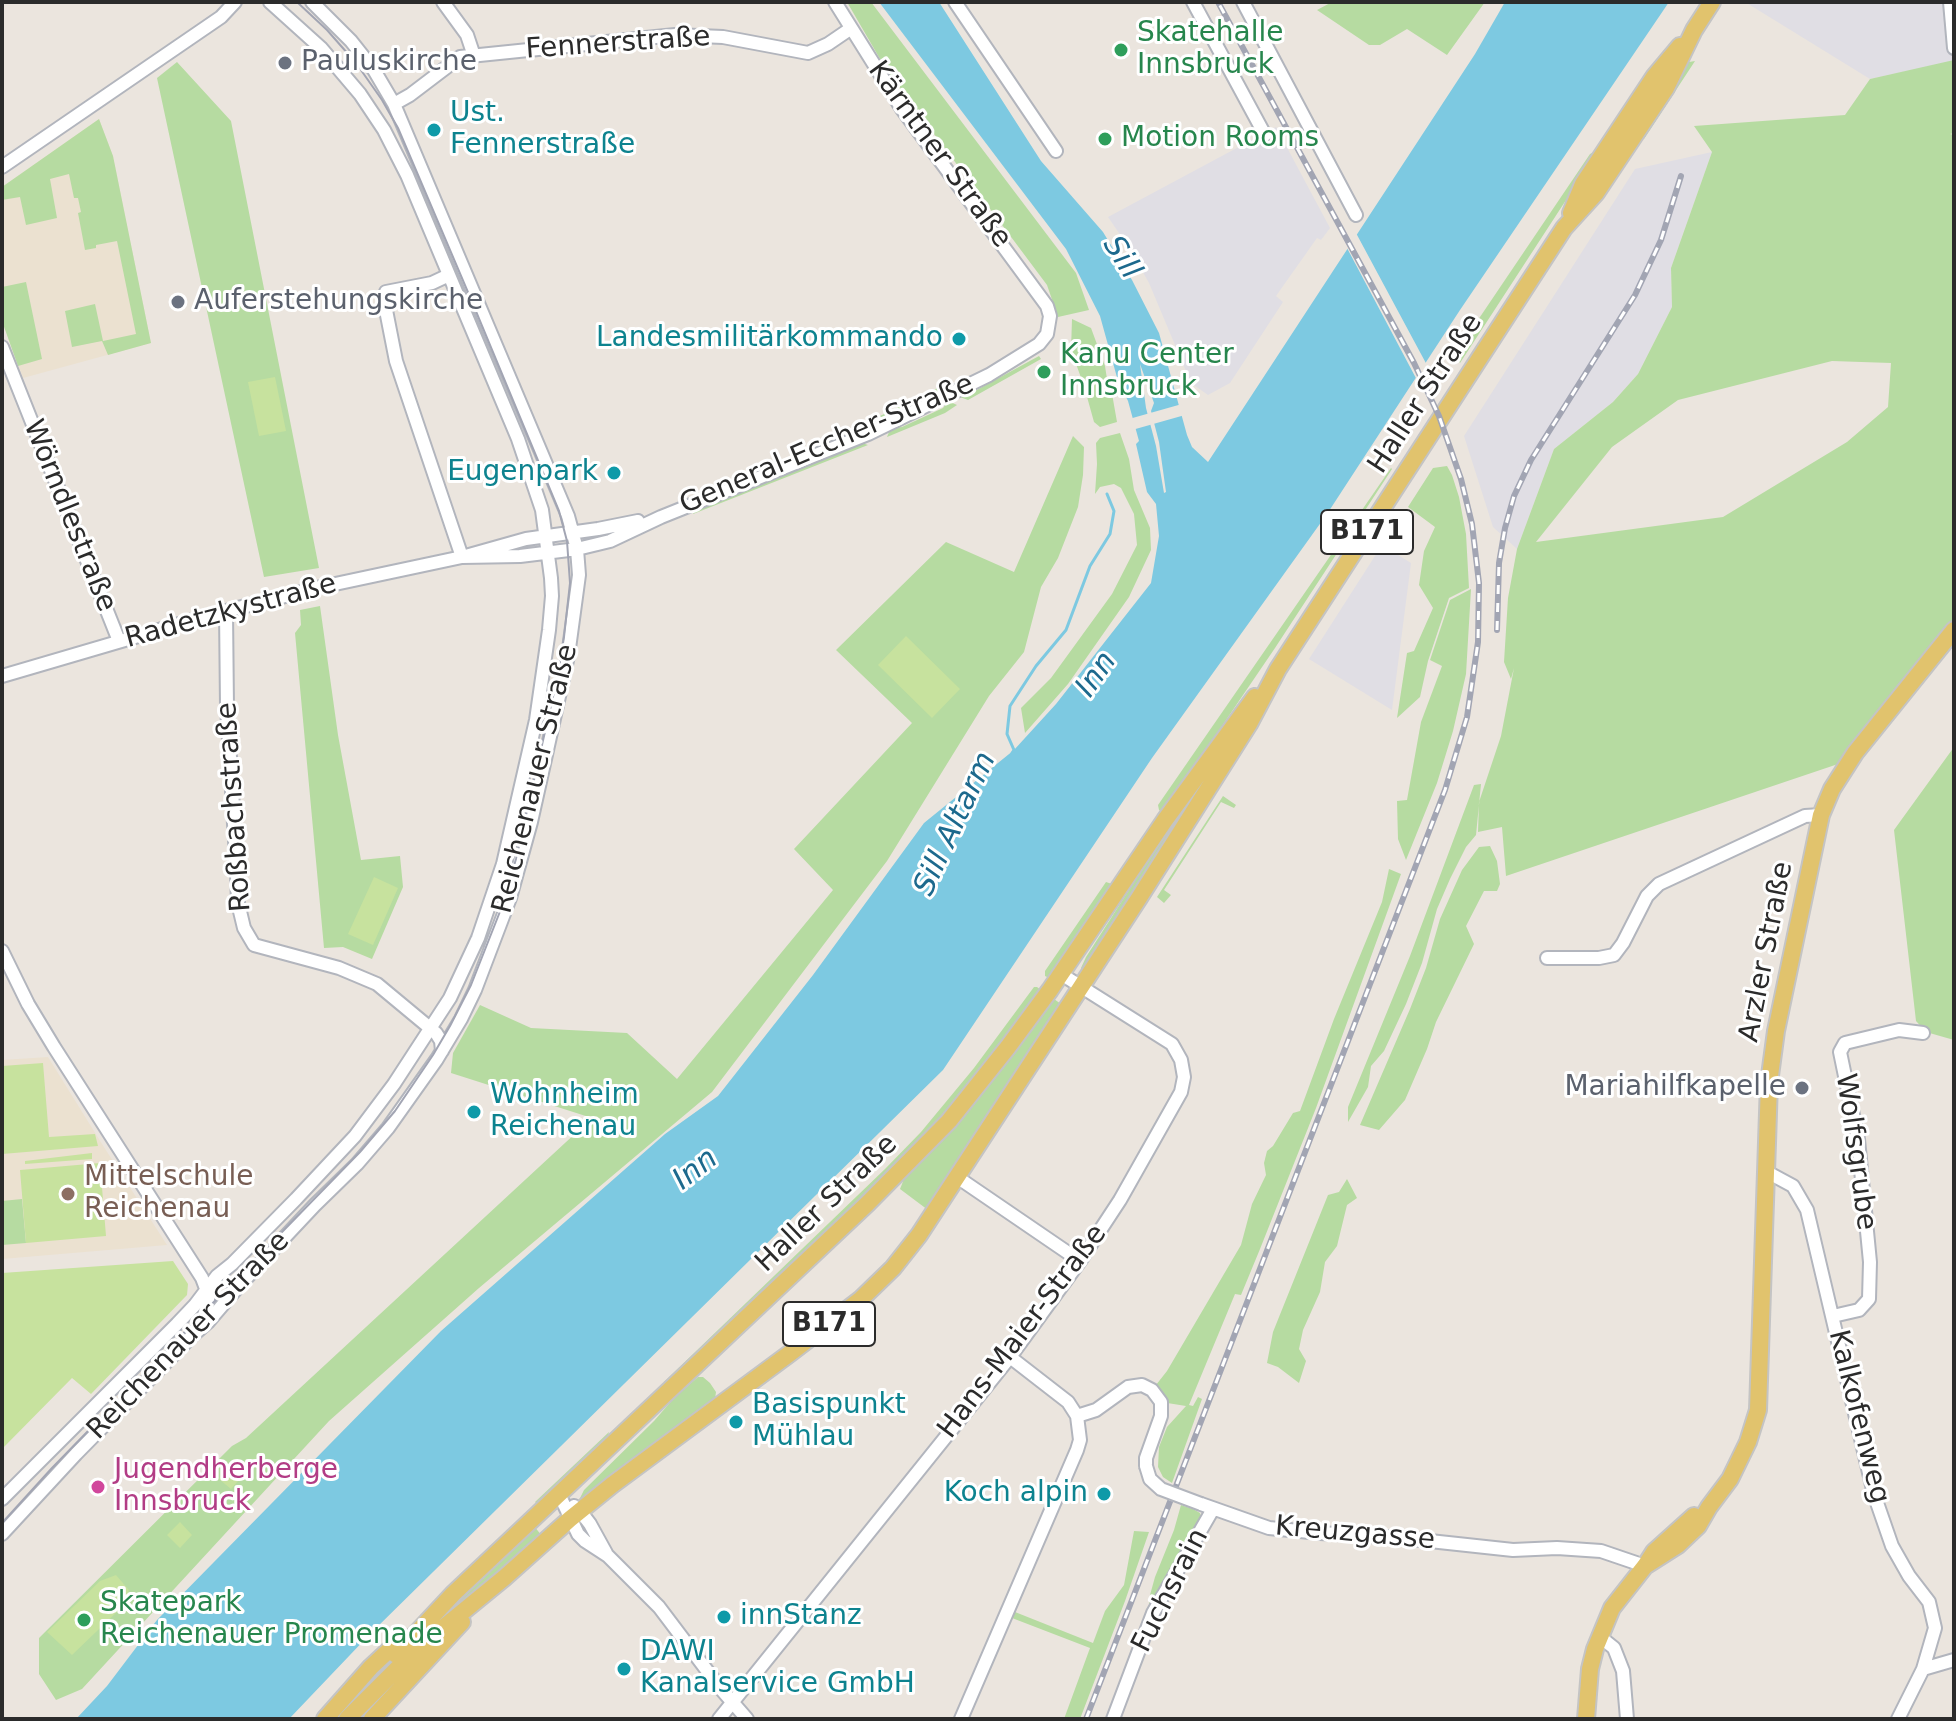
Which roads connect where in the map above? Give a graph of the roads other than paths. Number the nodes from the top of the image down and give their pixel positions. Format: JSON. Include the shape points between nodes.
{"nodes":[{"id":1,"x":235,"y":2,"type":"edge"},
{"id":2,"x":270,"y":2,"type":"edge"},
{"id":3,"x":312,"y":2,"type":"edge"},
{"id":4,"x":443,"y":2,"type":"edge"},
{"id":5,"x":835,"y":2,"type":"edge"},
{"id":6,"x":955,"y":2,"type":"edge"},
{"id":7,"x":1193,"y":2,"type":"edge"},
{"id":8,"x":1243,"y":2,"type":"edge"},
{"id":9,"x":1712,"y":2,"type":"edge"},
{"id":10,"x":1950,"y":2,"type":"edge"},
{"id":11,"x":850,"y":29,"type":"junction"},
{"id":12,"x":1954,"y":48,"type":"edge"},
{"id":13,"x":474,"y":56,"type":"junction"},
{"id":14,"x":394,"y":104,"type":"junction"},
{"id":15,"x":1265,"y":135,"type":"dead end"},
{"id":16,"x":1056,"y":151,"type":"dead end"},
{"id":17,"x":2,"y":167,"type":"edge"},
{"id":18,"x":1356,"y":215,"type":"dead end"},
{"id":19,"x":449,"y":275,"type":"junction"},
{"id":20,"x":1047,"y":306,"type":"joint"},
{"id":21,"x":2,"y":347,"type":"edge"},
{"id":22,"x":661,"y":517,"type":"junction"},
{"id":23,"x":573,"y":533,"type":"junction"},
{"id":24,"x":547,"y":536,"type":"junction"},
{"id":25,"x":577,"y":549,"type":"junction"},
{"id":26,"x":492,"y":553,"type":"junction"},
{"id":27,"x":548,"y":553,"type":"junction"},
{"id":28,"x":468,"y":557,"type":"junction"},
{"id":29,"x":226,"y":611,"type":"junction"},
{"id":30,"x":1954,"y":630,"type":"edge"},
{"id":31,"x":119,"y":641,"type":"junction"},
{"id":32,"x":1278,"y":669,"type":"junction"},
{"id":33,"x":2,"y":676,"type":"edge"},
{"id":34,"x":1821,"y":815,"type":"junction"},
{"id":35,"x":2,"y":951,"type":"edge"},
{"id":36,"x":1547,"y":958,"type":"dead end"},
{"id":37,"x":7,"y":972,"type":"edge"},
{"id":38,"x":1061,"y":974,"type":"junction"},
{"id":39,"x":1081,"y":986,"type":"junction"},
{"id":40,"x":431,"y":1029,"type":"junction"},
{"id":41,"x":1923,"y":1033,"type":"dead end"},
{"id":42,"x":442,"y":1051,"type":"junction"},
{"id":43,"x":1767,"y":1172,"type":"junction"},
{"id":44,"x":957,"y":1177,"type":"junction"},
{"id":45,"x":1080,"y":1261,"type":"junction"},
{"id":46,"x":199,"y":1272,"type":"junction"},
{"id":47,"x":217,"y":1276,"type":"junction"},
{"id":48,"x":207,"y":1289,"type":"junction"},
{"id":49,"x":1833,"y":1316,"type":"junction"},
{"id":50,"x":192,"y":1336,"type":"junction"},
{"id":51,"x":1010,"y":1357,"type":"junction"},
{"id":52,"x":1077,"y":1416,"type":"junction"},
{"id":53,"x":559,"y":1494,"type":"junction"},
{"id":54,"x":2,"y":1499,"type":"edge"},
{"id":55,"x":1207,"y":1506,"type":"junction"},
{"id":56,"x":575,"y":1515,"type":"junction"},
{"id":57,"x":2,"y":1534,"type":"edge"},
{"id":58,"x":1645,"y":1566,"type":"junction"},
{"id":59,"x":489,"y":1590,"type":"junction"},
{"id":60,"x":453,"y":1594,"type":"junction"},
{"id":61,"x":1599,"y":1636,"type":"junction"},
{"id":62,"x":1954,"y":1660,"type":"edge"},
{"id":63,"x":1923,"y":1669,"type":"junction"},
{"id":64,"x":732,"y":1701,"type":"junction"},
{"id":65,"x":325,"y":1719,"type":"edge"},
{"id":66,"x":346,"y":1719,"type":"edge"},
{"id":67,"x":372,"y":1719,"type":"edge"},
{"id":68,"x":719,"y":1719,"type":"edge"},
{"id":69,"x":747,"y":1719,"type":"edge"},
{"id":70,"x":961,"y":1719,"type":"edge"},
{"id":71,"x":1113,"y":1719,"type":"edge"},
{"id":72,"x":1586,"y":1719,"type":"edge"},
{"id":73,"x":1627,"y":1719,"type":"edge"},
{"id":74,"x":1898,"y":1719,"type":"edge"}],
"edges":[{"from":1,"to":17,"type":"street","via":[[221,17]]},
{"from":2,"to":19,"type":"street","name":"Reichenauer Straße","via":[[321,48],[378,120]]},
{"from":3,"to":14,"type":"street","name":"Reichenauer Straße","via":[[351,41]]},
{"from":4,"to":13,"type":"street","via":[[467,35]]},
{"from":5,"to":11,"type":"street","name":"Kärntner Straße"},
{"from":6,"to":16,"type":"street"},
{"from":7,"to":15,"type":"street"},
{"from":8,"to":18,"type":"street"},
{"from":9,"to":32,"type":"main road","name":"Haller Straße","number":"B171","via":[[1602,154],[1564,228]]},
{"from":10,"to":12,"type":"street"},
{"from":11,"to":13,"type":"street","name":"Fennerstraße","via":[[808,53],[723,37],[675,35]]},
{"from":11,"to":20,"type":"street","name":"Kärntner Straße"},
{"from":13,"to":14,"type":"street","name":"Fennerstraße","via":[[460,57]]},
{"from":14,"to":23,"type":"street","name":"Reichenauer Straße"},
{"from":19,"to":24,"type":"street","name":"Reichenauer Straße","via":[[521,448]]},
{"from":19,"to":28,"type":"street","via":[[386,292],[384,300],[396,361]]},
{"from":20,"to":22,"type":"street","name":"General-Eccher-Straße","via":[[1047,334],[1039,344],[989,375],[868,434]]},
{"from":21,"to":31,"type":"street","name":"Wörndlestraße"},
{"from":22,"to":23,"type":"street","name":"General-Eccher-Straße"},
{"from":22,"to":25,"type":"street","name":"General-Eccher-Straße","via":[[610,541]]},
{"from":23,"to":24,"type":"street","name":"General-Eccher-Straße"},
{"from":23,"to":25,"type":"street","name":"Reichenauer Straße"},
{"from":24,"to":26,"type":"street","name":"Radetzkystraße"},
{"from":24,"to":27,"type":"street","name":"Reichenauer Straße"},
{"from":25,"to":27,"type":"street","name":"General-Eccher-Straße"},
{"from":25,"to":42,"type":"street","name":"Reichenauer Straße","via":[[579,583],[571,642],[519,868],[480,979]]},
{"from":26,"to":27,"type":"street","name":"Radetzkystraße"},
{"from":26,"to":28,"type":"street","name":"Radetzkystraße"},
{"from":27,"to":40,"type":"street","name":"Reichenauer Straße","via":[[552,596],[547,652],[512,830],[478,938]]},
{"from":28,"to":29,"type":"street","name":"Radetzkystraße"},
{"from":29,"to":31,"type":"street","name":"Radetzkystraße"},
{"from":29,"to":40,"type":"street","name":"Roßbachstraße","via":[[227,714],[238,903],[244,928],[254,945],[368,979]]},
{"from":30,"to":34,"type":"main road","name":"Arzler Straße","via":[[1855,753]]},
{"from":31,"to":33,"type":"street","name":"Radetzkystraße"},
{"from":32,"to":38,"type":"main road","name":"Haller Straße","number":"B171","via":[[1165,820]]},
{"from":32,"to":39,"type":"main road","name":"Haller Straße","number":"B171","via":[[1249,724]]},
{"from":34,"to":36,"type":"street","via":[[1805,816],[1659,884],[1614,955]]},
{"from":34,"to":43,"type":"main road","name":"Arzler Straße","via":[[1776,1031]]},
{"from":35,"to":37,"type":"street"},
{"from":37,"to":46,"type":"street"},
{"from":38,"to":39,"type":"street","name":"Hans-Maier-Straße"},
{"from":38,"to":53,"type":"main road","name":"Haller Straße","number":"B171","via":[[949,1121],[699,1372]]},
{"from":39,"to":44,"type":"main road","name":"Haller Straße","number":"B171"},
{"from":39,"to":45,"type":"street","name":"Hans-Maier-Straße","via":[[1172,1044],[1184,1077],[1181,1092],[1120,1200]]},
{"from":40,"to":42,"type":"street"},
{"from":40,"to":47,"type":"street","name":"Reichenauer Straße","via":[[355,1136]]},
{"from":41,"to":49,"type":"street","name":"Wolfsgrube","via":[[1899,1030],[1845,1043],[1840,1052],[1858,1139],[1870,1262],[1869,1299],[1859,1310]]},
{"from":42,"to":50,"type":"street","name":"Reichenauer Straße","via":[[357,1164]]},
{"from":43,"to":49,"type":"street","name":"Kalkofenweg","via":[[1793,1186],[1807,1210]]},
{"from":43,"to":58,"type":"main road","name":"Arzler Straße","via":[[1758,1410],[1730,1479],[1698,1526]]},
{"from":44,"to":45,"type":"street"},
{"from":44,"to":56,"type":"main road","name":"Haller Straße","number":"B171","via":[[919,1235],[861,1299],[720,1398]]},
{"from":45,"to":51,"type":"street","name":"Hans-Maier-Straße"},
{"from":46,"to":47,"type":"street"},
{"from":46,"to":48,"type":"street"},
{"from":47,"to":48,"type":"street","name":"Reichenauer Straße"},
{"from":48,"to":50,"type":"street","via":[[206,1311]]},
{"from":48,"to":54,"type":"street","name":"Reichenauer Straße"},
{"from":49,"to":63,"type":"street","name":"Kalkofenweg","via":[[1874,1494],[1892,1546],[1929,1602],[1935,1628]]},
{"from":50,"to":57,"type":"street","name":"Reichenauer Straße"},
{"from":51,"to":52,"type":"street","via":[[1062,1397]]},
{"from":51,"to":64,"type":"street","name":"Hans-Maier-Straße"},
{"from":52,"to":55,"type":"street","name":"Kreuzgasse","bridge":true,"via":[[1096,1410],[1128,1387],[1152,1390],[1161,1402],[1161,1416],[1146,1458],[1150,1479],[1161,1489]]},
{"from":52,"to":70,"type":"street","via":[[1077,1450]]},
{"from":53,"to":56,"type":"street"},
{"from":53,"to":60,"type":"main road","name":"Haller Straße","number":"B171"},
{"from":55,"to":58,"type":"street","name":"Kreuzgasse","via":[[1269,1528],[1513,1550],[1601,1551]]},
{"from":55,"to":71,"type":"street","name":"Fuchsrain","via":[[1153,1613]]},
{"from":56,"to":59,"type":"main road","name":"Haller Straße","number":"B171"},
{"from":56,"to":64,"type":"street","via":[[659,1607]]},
{"from":58,"to":61,"type":"main road","name":"Arzler Straße","via":[[1612,1608]]},
{"from":59,"to":66,"type":"main road","name":"Haller Straße","number":"B171","via":[[416,1650]]},
{"from":59,"to":67,"type":"main road","name":"Haller Straße","number":"B171"},
{"from":60,"to":65,"type":"main road","via":[[371,1667]]},
{"from":60,"to":66,"type":"main road","name":"Haller Straße","number":"B171","via":[[375,1678]]},
{"from":61,"to":72,"type":"main road","name":"Arzler Straße"},
{"from":61,"to":73,"type":"street","via":[[1614,1648],[1623,1671]]},
{"from":62,"to":63,"type":"street"},
{"from":63,"to":74,"type":"street","name":"Kalkofenweg"},
{"from":64,"to":68,"type":"street","name":"Hans-Maier-Straße"},
{"from":64,"to":69,"type":"street"}]}
